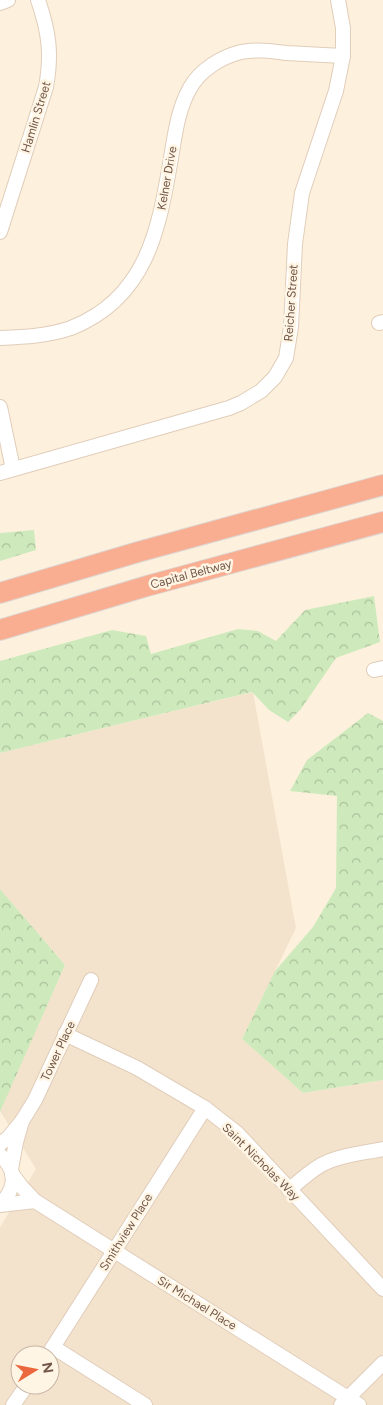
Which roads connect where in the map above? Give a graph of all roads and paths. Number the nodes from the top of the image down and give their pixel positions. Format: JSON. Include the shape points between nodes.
{"nodes":[{"id":1,"x":8,"y":0,"type":"edge"},
{"id":2,"x":38,"y":0,"type":"edge"},
{"id":3,"x":338,"y":0,"type":"edge"},
{"id":4,"x":0,"y":2,"type":"edge"},
{"id":5,"x":343,"y":56,"type":"junction"},
{"id":6,"x":0,"y":232,"type":"edge"},
{"id":7,"x":0,"y":338,"type":"edge"},
{"id":8,"x":0,"y":407,"type":"edge"},
{"id":9,"x":7,"y":471,"type":"edge"},
{"id":10,"x":383,"y":485,"type":"edge"},
{"id":11,"x":383,"y":522,"type":"edge"},
{"id":12,"x":0,"y":593,"type":"edge"},
{"id":13,"x":0,"y":630,"type":"edge"},
{"id":14,"x":91,"y":980,"type":"dead end"},
{"id":15,"x":65,"y":1034,"type":"junction"},
{"id":16,"x":205,"y":1108,"type":"junction"},
{"id":17,"x":22,"y":1121,"type":"junction"},
{"id":18,"x":0,"y":1144,"type":"edge"},
{"id":19,"x":383,"y":1149,"type":"edge"},
{"id":20,"x":0,"y":1155,"type":"edge"},
{"id":21,"x":12,"y":1172,"type":"junction"},
{"id":22,"x":289,"y":1190,"type":"junction"},
{"id":23,"x":35,"y":1201,"type":"junction"},
{"id":24,"x":0,"y":1205,"type":"edge"},
{"id":25,"x":114,"y":1251,"type":"junction"},
{"id":26,"x":383,"y":1289,"type":"edge"},
{"id":27,"x":54,"y":1345,"type":"edge"},
{"id":28,"x":60,"y":1357,"type":"edge"},
{"id":29,"x":383,"y":1363,"type":"edge"},
{"id":30,"x":350,"y":1403,"type":"edge"},
{"id":31,"x":145,"y":1405,"type":"edge"}],
"edges":[{"from":1,"to":4,"type":"street"},
{"from":2,"to":6,"type":"street","name":"Hamlin Street","via":[[49,40],[49,72]]},
{"from":3,"to":5,"type":"street","name":"Reicher Street"},
{"from":5,"to":7,"type":"street","name":"Kelner Drive","via":[[251,51],[228,57],[208,68],[195,80],[183,103],[155,236],[145,261],[130,283],[112,303],[71,328],[38,336]]},
{"from":5,"to":9,"type":"street","name":"Reicher Street","via":[[336,91],[302,193],[295,244],[290,338],[286,358],[275,377],[261,391],[228,408]]},
{"from":8,"to":9,"type":"street"},
{"from":10,"to":12,"type":"highway"},
{"from":11,"to":13,"type":"highway","name":"Capital Beltway"},
{"from":14,"to":15,"type":"street","name":"Tower Place"},
{"from":15,"to":16,"type":"street","name":"Saint Nicholas Way","via":[[137,1068]]},
{"from":15,"to":17,"type":"street","name":"Tower Place"},
{"from":16,"to":22,"type":"street","name":"Saint Nicholas Way","via":[[237,1134]]},
{"from":16,"to":25,"type":"street","name":"Smithview Place"},
{"from":17,"to":18,"type":"street","name":"Tower Place"},
{"from":17,"to":21,"type":"street","name":"Tower Place"},
{"from":19,"to":22,"type":"street","via":[[322,1164]]},
{"from":20,"to":21,"type":"street","name":"Sir Michael Place"},
{"from":21,"to":23,"type":"street","name":"Sir Michael Place"},
{"from":21,"to":24,"type":"street","name":"Tower Place","via":[[10,1195]]},
{"from":22,"to":26,"type":"street","name":"Saint Nicholas Way"},
{"from":23,"to":24,"type":"street"},
{"from":23,"to":25,"type":"street","name":"Sir Michael Place"},
{"from":25,"to":27,"type":"street","name":"Smithview Place"},
{"from":25,"to":30,"type":"street","name":"Sir Michael Place"},
{"from":28,"to":31,"type":"street"},
{"from":29,"to":30,"type":"street"}]}
